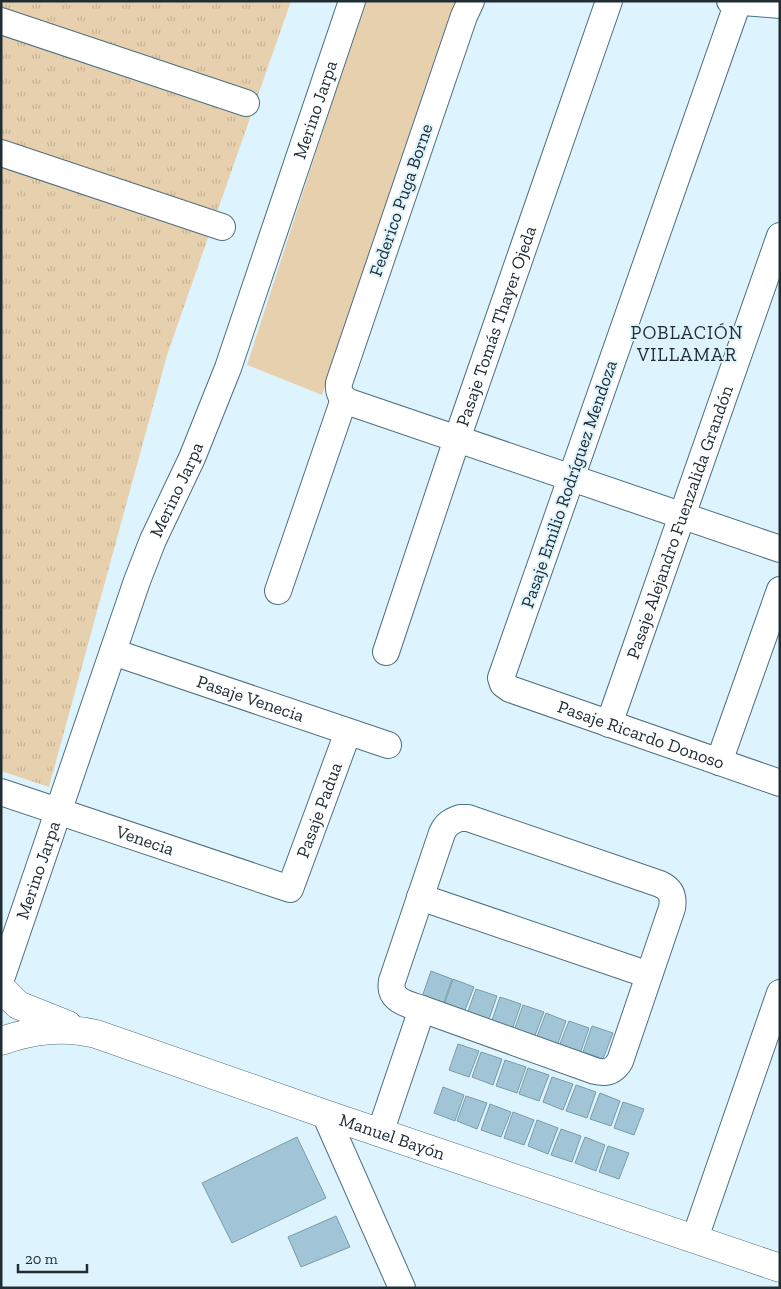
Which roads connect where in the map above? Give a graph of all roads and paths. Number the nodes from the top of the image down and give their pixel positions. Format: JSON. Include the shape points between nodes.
{"nodes":[{"id":1,"x":352,"y":1,"type":"edge"},
{"id":2,"x":471,"y":1,"type":"edge"},
{"id":3,"x":610,"y":1,"type":"edge"},
{"id":4,"x":730,"y":1,"type":"edge"},
{"id":5,"x":738,"y":2,"type":"edge"},
{"id":6,"x":780,"y":4,"type":"edge"},
{"id":7,"x":1,"y":21,"type":"edge"},
{"id":8,"x":246,"y":103,"type":"dead end"},
{"id":9,"x":1,"y":153,"type":"edge"},
{"id":10,"x":222,"y":227,"type":"dead end"},
{"id":11,"x":780,"y":236,"type":"edge"},
{"id":12,"x":344,"y":399,"type":"junction"},
{"id":13,"x":457,"y":439,"type":"junction"},
{"id":14,"x":571,"y":478,"type":"junction"},
{"id":15,"x":681,"y":516,"type":"junction"},
{"id":16,"x":780,"y":549,"type":"edge"},
{"id":17,"x":780,"y":590,"type":"edge"},
{"id":18,"x":278,"y":591,"type":"dead end"},
{"id":19,"x":113,"y":652,"type":"junction"},
{"id":20,"x":386,"y":652,"type":"dead end"},
{"id":21,"x":503,"y":684,"type":"joint"},
{"id":22,"x":609,"y":724,"type":"junction"},
{"id":23,"x":348,"y":732,"type":"junction"},
{"id":24,"x":388,"y":745,"type":"dead end"},
{"id":25,"x":718,"y":762,"type":"junction"},
{"id":26,"x":780,"y":784,"type":"edge"},
{"id":27,"x":1,"y":792,"type":"edge"},
{"id":28,"x":59,"y":811,"type":"junction"},
{"id":29,"x":290,"y":889,"type":"joint"},
{"id":30,"x":420,"y":897,"type":"junction"},
{"id":31,"x":8,"y":937,"type":"edge"},
{"id":32,"x":649,"y":975,"type":"junction"},
{"id":33,"x":1,"y":979,"type":"edge"},
{"id":34,"x":1,"y":988,"type":"edge"},
{"id":35,"x":780,"y":993,"type":"edge"},
{"id":36,"x":422,"y":1009,"type":"junction"},
{"id":37,"x":81,"y":1030,"type":"junction"},
{"id":38,"x":1,"y":1041,"type":"edge"},
{"id":39,"x":325,"y":1114,"type":"junction"},
{"id":40,"x":380,"y":1132,"type":"junction"},
{"id":41,"x":695,"y":1238,"type":"junction"},
{"id":42,"x":780,"y":1268,"type":"edge"},
{"id":43,"x":402,"y":1287,"type":"edge"}],
"edges":[{"from":1,"to":19,"type":"street","name":"Merino Jarpa","via":[[228,368],[192,458],[153,540]]},
{"from":2,"to":12,"type":"street","name":"Federico Puga Borne","via":[[339,383]]},
{"from":3,"to":13,"type":"street","name":"Pasaje Tomás Thayer Ojeda"},
{"from":4,"to":5,"type":"street"},
{"from":5,"to":6,"type":"street"},
{"from":5,"to":14,"type":"street","name":"Pasaje Emilio Rodríguez Mendoza"},
{"from":7,"to":8,"type":"street"},
{"from":9,"to":10,"type":"street"},
{"from":11,"to":15,"type":"street","name":"Pasaje Alejandro Fuenzalida Grandón"},
{"from":12,"to":13,"type":"street"},
{"from":12,"to":18,"type":"street"},
{"from":13,"to":14,"type":"street"},
{"from":13,"to":20,"type":"street","name":"Pasaje Tomás Thayer Ojeda"},
{"from":14,"to":15,"type":"street"},
{"from":14,"to":21,"type":"street","name":"Pasaje Emilio Rodríguez Mendoza","via":[[501,678]]},
{"from":15,"to":16,"type":"street"},
{"from":15,"to":22,"type":"street","name":"Pasaje Alejandro Fuenzalida Grandón"},
{"from":17,"to":25,"type":"street"},
{"from":19,"to":23,"type":"street","name":"Pasaje Venecia"},
{"from":19,"to":28,"type":"street","name":"Merino Jarpa"},
{"from":21,"to":22,"type":"street","name":"Pasaje Ricardo Donoso"},
{"from":22,"to":25,"type":"street","name":"Pasaje Ricardo Donoso"},
{"from":23,"to":24,"type":"street","name":"Pasaje Venecia"},
{"from":23,"to":29,"type":"street","name":"Pasaje Padua"},
{"from":25,"to":26,"type":"street","name":"Pasaje Ricardo Donoso"},
{"from":27,"to":28,"type":"street","name":"Venecia"},
{"from":28,"to":29,"type":"street","name":"Venecia"},
{"from":28,"to":31,"type":"street","name":"Merino Jarpa"},
{"from":30,"to":32,"type":"street"},
{"from":30,"to":32,"type":"street","via":[[446,826],[460,818],[477,821],[667,887],[673,900],[672,908]]},
{"from":30,"to":36,"type":"street","via":[[390,987],[399,1001]]},
{"from":31,"to":33,"type":"street","name":"Merino Jarpa"},
{"from":32,"to":36,"type":"street","via":[[620,1061],[609,1072],[602,1073]]},
{"from":34,"to":37,"type":"street","via":[[18,1004]]},
{"from":35,"to":41,"type":"street"},
{"from":36,"to":40,"type":"street"},
{"from":37,"to":38,"type":"street","name":"Manuel Bayón","via":[[37,1031]]},
{"from":37,"to":39,"type":"street","name":"Manuel Bayón"},
{"from":39,"to":40,"type":"street","name":"Manuel Bayón"},
{"from":39,"to":43,"type":"street"},
{"from":40,"to":41,"type":"street","name":"Manuel Bayón"},
{"from":41,"to":42,"type":"street","name":"Manuel Bayón"}]}
